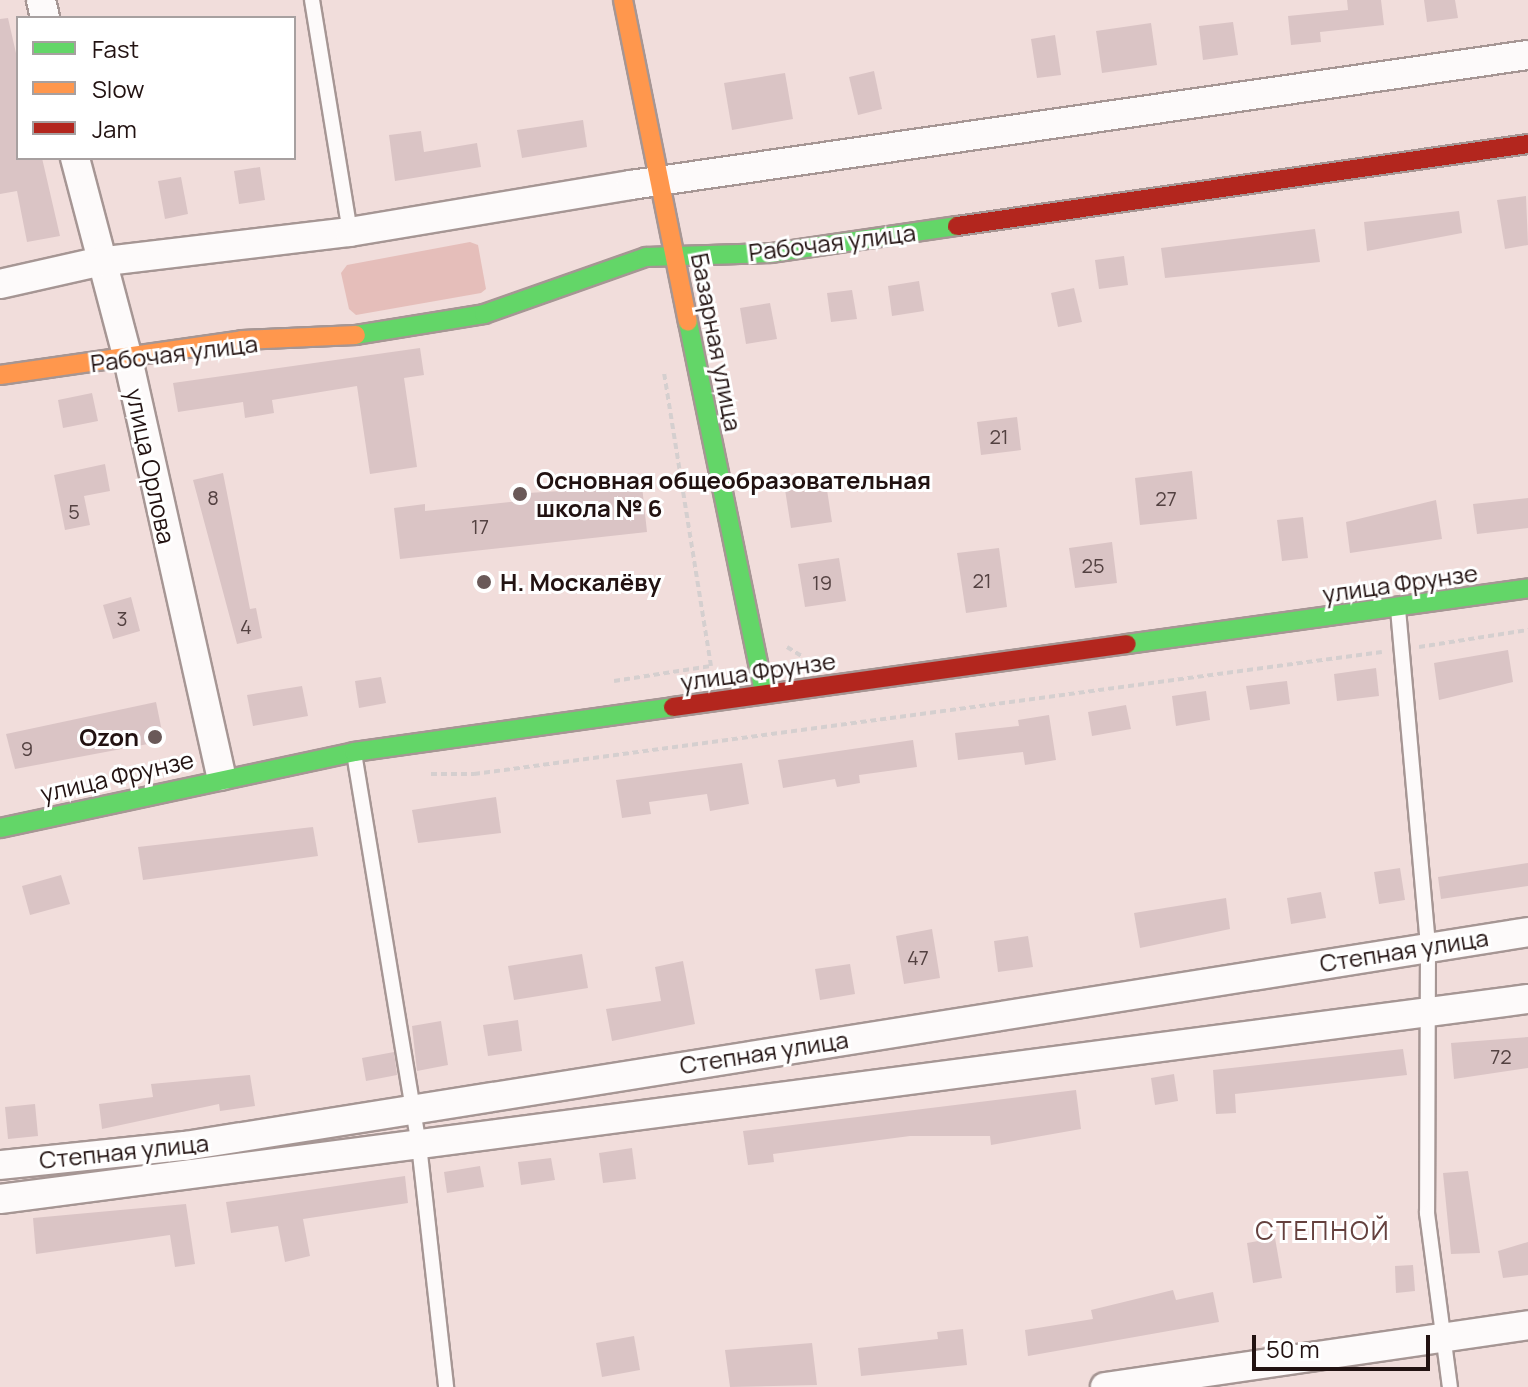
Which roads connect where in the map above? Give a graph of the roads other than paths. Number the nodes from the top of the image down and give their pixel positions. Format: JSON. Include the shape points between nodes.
{"nodes":[{"id":1,"x":312,"y":0,"type":"edge"},
{"id":2,"x":623,"y":0,"type":"edge"},
{"id":3,"x":1528,"y":55,"type":"edge"},
{"id":4,"x":1528,"y":144,"type":"edge"},
{"id":5,"x":75,"y":160,"type":"edge"},
{"id":6,"x":659,"y":185,"type":"junction"},
{"id":7,"x":350,"y":232,"type":"junction"},
{"id":8,"x":677,"y":254,"type":"junction"},
{"id":9,"x":98,"y":262,"type":"junction"},
{"id":10,"x":0,"y":284,"type":"edge"},
{"id":11,"x":128,"y":359,"type":"junction"},
{"id":12,"x":0,"y":375,"type":"edge"},
{"id":13,"x":1528,"y":588,"type":"edge"},
{"id":14,"x":1398,"y":609,"type":"junction"},
{"id":15,"x":764,"y":693,"type":"junction"},
{"id":16,"x":354,"y":752,"type":"junction"},
{"id":17,"x":221,"y":776,"type":"junction"},
{"id":18,"x":0,"y":828,"type":"edge"},
{"id":19,"x":1528,"y":932,"type":"edge"},
{"id":20,"x":1428,"y":946,"type":"junction"},
{"id":21,"x":1528,"y":999,"type":"edge"},
{"id":22,"x":1428,"y":1012,"type":"junction"},
{"id":23,"x":413,"y":1108,"type":"junction"},
{"id":24,"x":419,"y":1145,"type":"junction"},
{"id":25,"x":0,"y":1165,"type":"edge"},
{"id":26,"x":0,"y":1199,"type":"edge"},
{"id":27,"x":1528,"y":1325,"type":"edge"},
{"id":28,"x":1443,"y":1336,"type":"junction"},
{"id":29,"x":446,"y":1387,"type":"edge"},
{"id":30,"x":1105,"y":1387,"type":"edge"},
{"id":31,"x":1450,"y":1387,"type":"edge"}],
"edges":[{"from":1,"to":7,"type":"lane"},
{"from":2,"to":6,"type":"street","name":"Базарная улица"},
{"from":3,"to":6,"type":"street"},
{"from":4,"to":8,"type":"street","name":"Рабочая улица","via":[[771,253]]},
{"from":5,"to":9,"type":"street","name":"улица Орлова"},
{"from":6,"to":7,"type":"street"},
{"from":6,"to":8,"type":"street","name":"Базарная улица"},
{"from":7,"to":9,"type":"street"},
{"from":8,"to":11,"type":"street","name":"Рабочая улица","via":[[646,257],[484,314],[328,340],[242,340]]},
{"from":8,"to":15,"type":"street","name":"Базарная улица"},
{"from":9,"to":10,"type":"street"},
{"from":9,"to":11,"type":"street","name":"улица Орлова"},
{"from":11,"to":12,"type":"street","name":"Рабочая улица"},
{"from":11,"to":17,"type":"street","name":"улица Орлова"},
{"from":13,"to":14,"type":"street","name":"улица Фрунзе"},
{"from":14,"to":15,"type":"street","name":"улица Фрунзе"},
{"from":14,"to":20,"type":"lane"},
{"from":15,"to":16,"type":"street","name":"улица Фрунзе"},
{"from":16,"to":17,"type":"street","name":"улица Фрунзе"},
{"from":16,"to":23,"type":"lane"},
{"from":17,"to":18,"type":"street","name":"улица Фрунзе"},
{"from":19,"to":20,"type":"street","name":"Степная улица"},
{"from":20,"to":22,"type":"lane"},
{"from":20,"to":23,"type":"street","name":"Степная улица"},
{"from":21,"to":22,"type":"street","name":"Степная улица"},
{"from":22,"to":24,"type":"street","name":"Степная улица"},
{"from":22,"to":28,"type":"lane","via":[[1427,1213]]},
{"from":23,"to":24,"type":"lane"},
{"from":23,"to":25,"type":"street","name":"Степная улица","via":[[185,1146]]},
{"from":24,"to":26,"type":"street","name":"Степная улица"},
{"from":24,"to":29,"type":"lane"},
{"from":27,"to":28,"type":"street"},
{"from":28,"to":30,"type":"street"},
{"from":28,"to":31,"type":"lane"}]}
